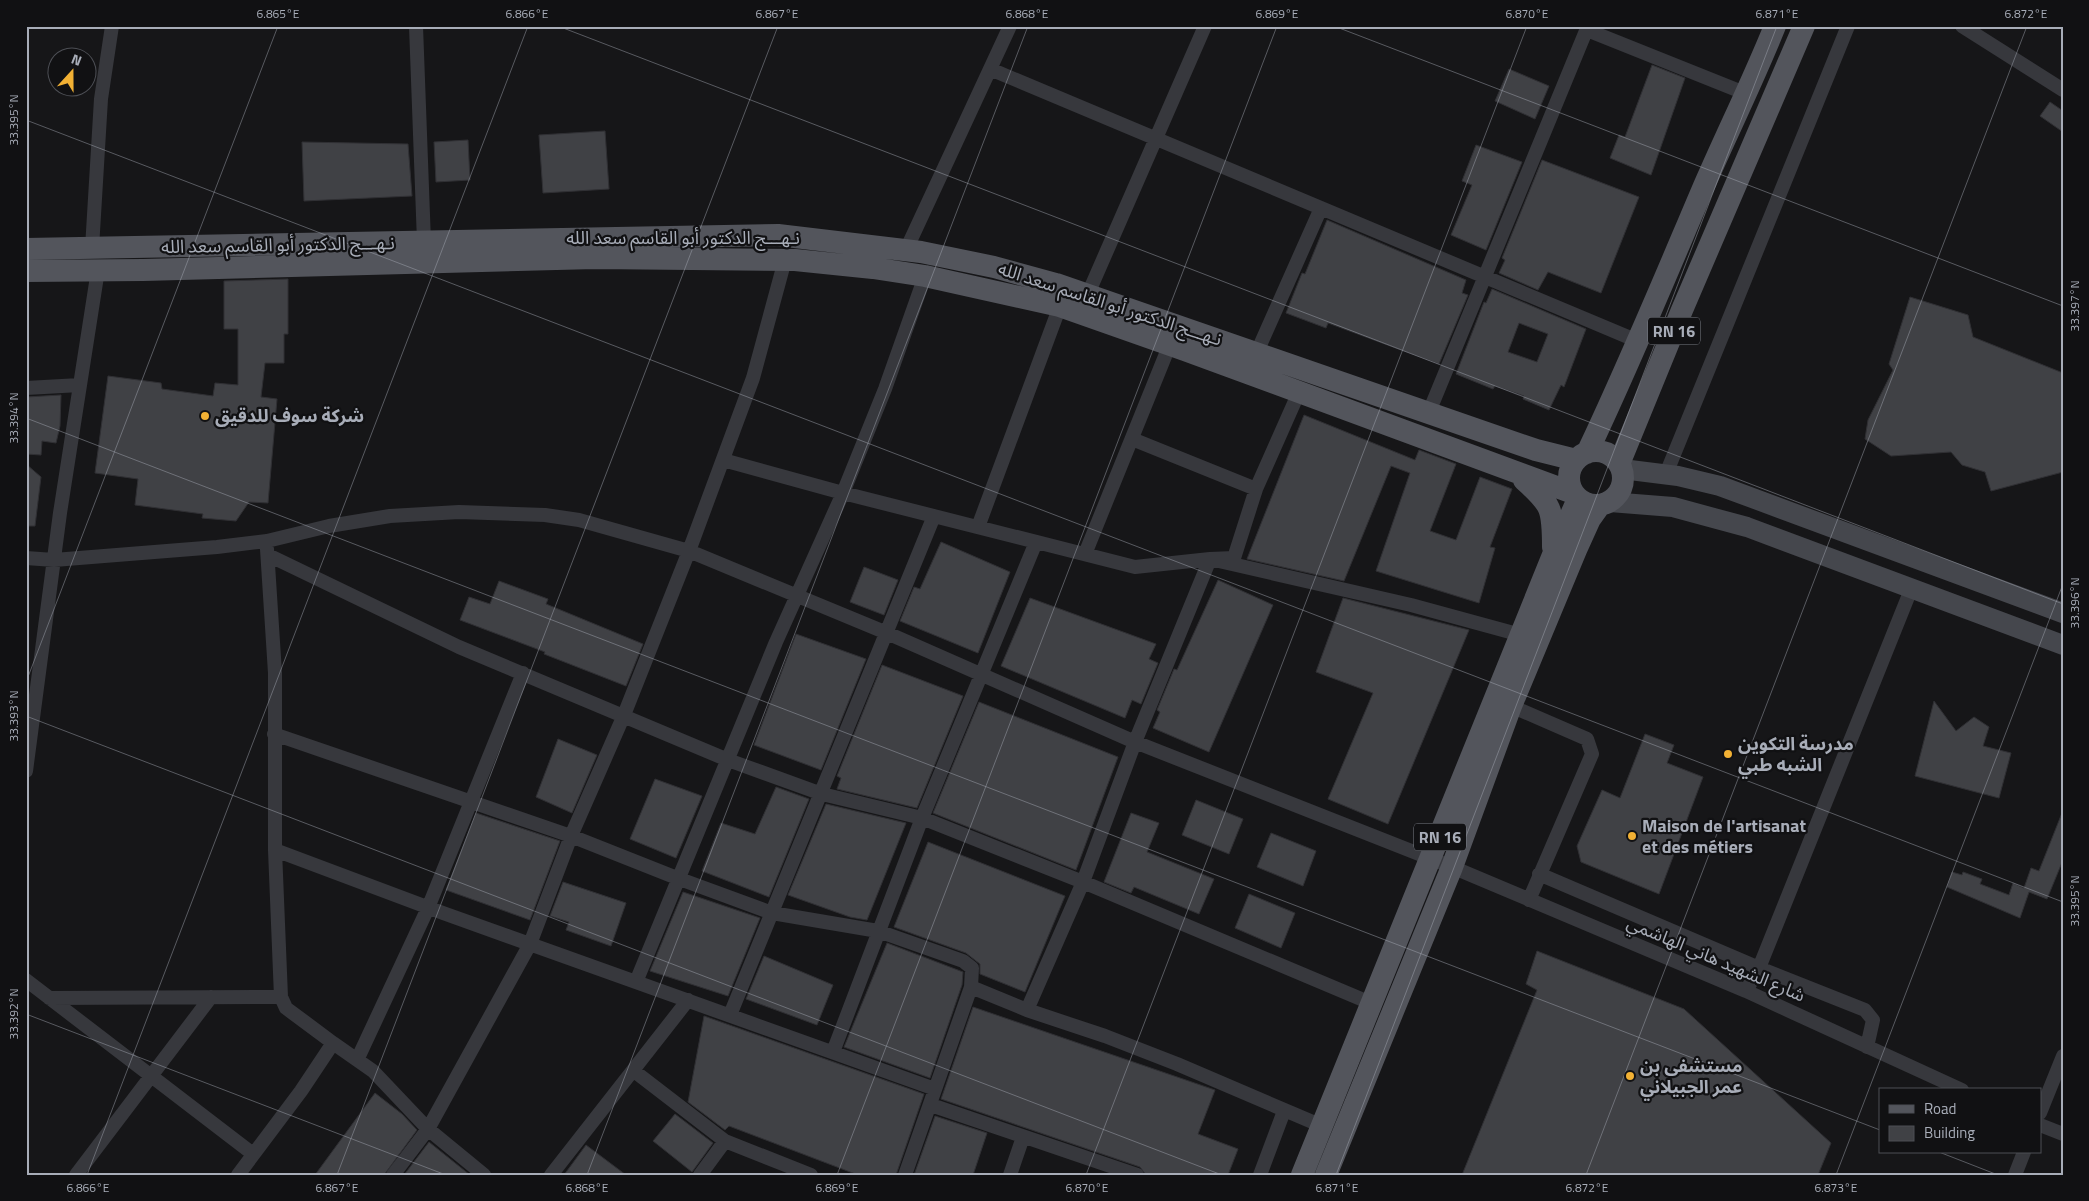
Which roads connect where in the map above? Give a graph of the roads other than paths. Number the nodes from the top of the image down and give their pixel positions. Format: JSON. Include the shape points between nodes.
{"nodes":[{"id":1,"x":112,"y":26,"type":"edge"},
{"id":2,"x":416,"y":26,"type":"edge"},
{"id":3,"x":1010,"y":26,"type":"edge"},
{"id":4,"x":1205,"y":26,"type":"edge"},
{"id":5,"x":1775,"y":26,"type":"edge"},
{"id":6,"x":1804,"y":26,"type":"edge"},
{"id":7,"x":1848,"y":26,"type":"edge"},
{"id":8,"x":1962,"y":26,"type":"edge"},
{"id":9,"x":1587,"y":28,"type":"edge"},
{"id":10,"x":990,"y":69,"type":"junction"},
{"id":11,"x":2063,"y":90,"type":"edge"},
{"id":12,"x":1747,"y":94,"type":"junction"},
{"id":13,"x":1157,"y":140,"type":"junction"},
{"id":14,"x":1321,"y":208,"type":"junction"},
{"id":15,"x":424,"y":242,"type":"junction"},
{"id":16,"x":92,"y":248,"type":"junction"},
{"id":17,"x":26,"y":249,"type":"edge"},
{"id":18,"x":552,"y":249,"type":"junction"},
{"id":19,"x":906,"y":250,"type":"junction"},
{"id":20,"x":785,"y":260,"type":"junction"},
{"id":21,"x":98,"y":270,"type":"junction"},
{"id":22,"x":26,"y":271,"type":"edge"},
{"id":23,"x":925,"y":276,"type":"junction"},
{"id":24,"x":1484,"y":277,"type":"junction"},
{"id":25,"x":1088,"y":294,"type":"junction"},
{"id":26,"x":1060,"y":306,"type":"junction"},
{"id":27,"x":1640,"y":342,"type":"junction"},
{"id":28,"x":1170,"y":344,"type":"junction"},
{"id":29,"x":1257,"y":352,"type":"junction"},
{"id":30,"x":80,"y":385,"type":"junction"},
{"id":31,"x":26,"y":388,"type":"edge"},
{"id":32,"x":1299,"y":392,"type":"junction"},
{"id":33,"x":1428,"y":412,"type":"junction"},
{"id":34,"x":1132,"y":439,"type":"junction"},
{"id":35,"x":1582,"y":456,"type":"junction"},
{"id":36,"x":723,"y":460,"type":"junction"},
{"id":37,"x":1621,"y":467,"type":"junction"},
{"id":38,"x":1516,"y":472,"type":"junction"},
{"id":39,"x":1666,"y":474,"type":"junction"},
{"id":40,"x":1256,"y":489,"type":"junction"},
{"id":41,"x":843,"y":493,"type":"junction"},
{"id":42,"x":1576,"y":496,"type":"junction"},
{"id":43,"x":1605,"y":504,"type":"junction"},
{"id":44,"x":934,"y":516,"type":"junction"},
{"id":45,"x":978,"y":527,"type":"junction"},
{"id":46,"x":267,"y":541,"type":"junction"},
{"id":47,"x":1036,"y":542,"type":"junction"},
{"id":48,"x":689,"y":551,"type":"junction"},
{"id":49,"x":1085,"y":554,"type":"junction"},
{"id":50,"x":1553,"y":554,"type":"junction"},
{"id":51,"x":268,"y":555,"type":"junction"},
{"id":52,"x":26,"y":558,"type":"edge"},
{"id":53,"x":1210,"y":559,"type":"junction"},
{"id":54,"x":54,"y":560,"type":"junction"},
{"id":55,"x":1912,"y":587,"type":"junction"},
{"id":56,"x":797,"y":597,"type":"junction"},
{"id":57,"x":2063,"y":613,"type":"edge"},
{"id":58,"x":888,"y":634,"type":"junction"},
{"id":59,"x":1521,"y":635,"type":"junction"},
{"id":60,"x":2063,"y":645,"type":"edge"},
{"id":61,"x":523,"y":673,"type":"junction"},
{"id":62,"x":982,"y":676,"type":"junction"},
{"id":63,"x":1511,"y":706,"type":"junction"},
{"id":64,"x":624,"y":715,"type":"junction"},
{"id":65,"x":274,"y":734,"type":"junction"},
{"id":66,"x":1136,"y":742,"type":"junction"},
{"id":67,"x":728,"y":760,"type":"junction"},
{"id":68,"x":26,"y":771,"type":"edge"},
{"id":69,"x":822,"y":794,"type":"junction"},
{"id":70,"x":472,"y":802,"type":"junction"},
{"id":71,"x":922,"y":818,"type":"junction"},
{"id":72,"x":571,"y":836,"type":"junction"},
{"id":73,"x":275,"y":850,"type":"junction"},
{"id":74,"x":1431,"y":860,"type":"junction"},
{"id":75,"x":1452,"y":867,"type":"junction"},
{"id":76,"x":1539,"y":874,"type":"junction"},
{"id":77,"x":677,"y":878,"type":"junction"},
{"id":78,"x":1083,"y":882,"type":"junction"},
{"id":79,"x":1529,"y":900,"type":"junction"},
{"id":80,"x":428,"y":908,"type":"junction"},
{"id":81,"x":772,"y":912,"type":"junction"},
{"id":82,"x":1406,"y":918,"type":"junction"},
{"id":83,"x":1428,"y":927,"type":"junction"},
{"id":84,"x":878,"y":931,"type":"junction"},
{"id":85,"x":530,"y":944,"type":"junction"},
{"id":86,"x":1759,"y":968,"type":"junction"},
{"id":87,"x":26,"y":980,"type":"edge"},
{"id":88,"x":636,"y":982,"type":"junction"},
{"id":89,"x":971,"y":987,"type":"junction"},
{"id":90,"x":1746,"y":991,"type":"junction"},
{"id":91,"x":210,"y":997,"type":"junction"},
{"id":92,"x":49,"y":998,"type":"junction"},
{"id":93,"x":281,"y":998,"type":"junction"},
{"id":94,"x":688,"y":1000,"type":"junction"},
{"id":95,"x":1373,"y":1004,"type":"junction"},
{"id":96,"x":1027,"y":1010,"type":"junction"},
{"id":97,"x":730,"y":1015,"type":"junction"},
{"id":98,"x":333,"y":1043,"type":"junction"},
{"id":99,"x":1867,"y":1047,"type":"junction"},
{"id":100,"x":834,"y":1052,"type":"junction"},
{"id":101,"x":2063,"y":1056,"type":"edge"},
{"id":102,"x":358,"y":1058,"type":"junction"},
{"id":103,"x":634,"y":1071,"type":"junction"},
{"id":104,"x":151,"y":1078,"type":"junction"},
{"id":105,"x":1958,"y":1088,"type":"edge"},
{"id":106,"x":935,"y":1089,"type":"junction"},
{"id":107,"x":930,"y":1105,"type":"junction"},
{"id":108,"x":2042,"y":1107,"type":"edge"},
{"id":109,"x":1284,"y":1111,"type":"junction"},
{"id":110,"x":1322,"y":1126,"type":"junction"},
{"id":111,"x":2042,"y":1126,"type":"edge"},
{"id":112,"x":428,"y":1129,"type":"junction"},
{"id":113,"x":2063,"y":1134,"type":"edge"},
{"id":114,"x":1023,"y":1137,"type":"junction"},
{"id":115,"x":725,"y":1141,"type":"junction"},
{"id":116,"x":253,"y":1154,"type":"junction"},
{"id":117,"x":2023,"y":1154,"type":"edge"},
{"id":118,"x":76,"y":1175,"type":"edge"},
{"id":119,"x":238,"y":1175,"type":"edge"},
{"id":120,"x":392,"y":1175,"type":"edge"},
{"id":121,"x":484,"y":1175,"type":"edge"},
{"id":122,"x":551,"y":1175,"type":"edge"},
{"id":123,"x":700,"y":1175,"type":"edge"},
{"id":124,"x":811,"y":1175,"type":"edge"},
{"id":125,"x":905,"y":1175,"type":"edge"},
{"id":126,"x":1010,"y":1175,"type":"edge"},
{"id":127,"x":1137,"y":1175,"type":"edge"},
{"id":128,"x":1260,"y":1175,"type":"edge"},
{"id":129,"x":1302,"y":1175,"type":"edge"},
{"id":130,"x":1326,"y":1175,"type":"edge"},
{"id":131,"x":2015,"y":1175,"type":"edge"}],
"edges":[{"from":1,"to":16,"type":"street","via":[[102,98]]},
{"from":2,"to":15,"type":"street"},
{"from":3,"to":10,"type":"street"},
{"from":4,"to":13,"type":"street"},
{"from":5,"to":12,"type":"main road","number":"RN 16"},
{"from":6,"to":37,"type":"main road","number":"RN 16","via":[[1686,301]]},
{"from":7,"to":39,"type":"street"},
{"from":8,"to":11,"type":"street"},
{"from":9,"to":12,"type":"street"},
{"from":9,"to":24,"type":"street"},
{"from":10,"to":13,"type":"street"},
{"from":10,"to":19,"type":"street"},
{"from":12,"to":27,"type":"main road","number":"RN 16","via":[[1702,191]]},
{"from":13,"to":14,"type":"street"},
{"from":13,"to":25,"type":"street"},
{"from":14,"to":24,"type":"street"},
{"from":14,"to":29,"type":"street"},
{"from":15,"to":16,"type":"main road","name":"نـهـــج الدكتور أبو القاسم سعد الله"},
{"from":15,"to":18,"type":"main road","name":"نـهـــج الدكتور أبو القاسم سعد الله"},
{"from":16,"to":17,"type":"main road","name":"نـهـــج الدكتور أبو القاسم سعد الله"},
{"from":18,"to":19,"type":"main road","name":"نـهـــج الدكتور أبو القاسم سعد الله","via":[[778,235]]},
{"from":18,"to":20,"type":"main road","name":"نـهـــج الدكتور أبو القاسم سعد الله"},
{"from":18,"to":21,"type":"main road","name":"نـهـــج الدكتور أبو القاسم سعد الله"},
{"from":19,"to":25,"type":"main road","name":"نـهـــج الدكتور أبو القاسم سعد الله","via":[[994,267]]},
{"from":20,"to":23,"type":"main road","name":"نـهـــج الدكتور أبو القاسم سعد الله"},
{"from":20,"to":36,"type":"street","via":[[753,378]]},
{"from":21,"to":22,"type":"main road","name":"نـهـــج الدكتور أبو القاسم سعد الله"},
{"from":21,"to":30,"type":"street"},
{"from":23,"to":26,"type":"main road","name":"نـهـــج الدكتور أبو القاسم سعد الله"},
{"from":23,"to":41,"type":"street","via":[[885,389]]},
{"from":24,"to":27,"type":"street"},
{"from":24,"to":33,"type":"street"},
{"from":25,"to":29,"type":"main road","name":"نـهـــج الدكتور أبو القاسم سعد الله"},
{"from":26,"to":28,"type":"main road","name":"نـهـــج الدكتور أبو القاسم سعد الله"},
{"from":26,"to":45,"type":"street"},
{"from":27,"to":35,"type":"main road","number":"RN 16"},
{"from":28,"to":32,"type":"main road","name":"نـهـــج الدكتور أبو القاسم سعد الله"},
{"from":28,"to":34,"type":"street"},
{"from":29,"to":33,"type":"main road","name":"نـهـــج الدكتور أبو القاسم سعد الله"},
{"from":30,"to":31,"type":"street"},
{"from":30,"to":54,"type":"street"},
{"from":32,"to":38,"type":"main road","name":"نـهـــج الدكتور أبو القاسم سعد الله"},
{"from":32,"to":40,"type":"street"},
{"from":33,"to":35,"type":"main road","name":"نـهـــج الدكتور أبو القاسم سعد الله","via":[[1536,450]]},
{"from":34,"to":40,"type":"street"},
{"from":34,"to":49,"type":"street"},
{"from":35,"to":37,"type":"main road","via":[[1602,452],[1615,458]]},
{"from":35,"to":42,"type":"main road","via":[[1569,476]]},
{"from":36,"to":41,"type":"street"},
{"from":36,"to":48,"type":"street"},
{"from":37,"to":39,"type":"main road"},
{"from":37,"to":43,"type":"main road","via":[[1623,484],[1620,492]]},
{"from":38,"to":42,"type":"main road","name":"نـهـــج الدكتور أبو القاسم سعد الله"},
{"from":38,"to":50,"type":"main road","via":[[1548,502],[1553,524]]},
{"from":39,"to":57,"type":"main road","via":[[1720,486]]},
{"from":40,"to":53,"type":"street","via":[[1234,558]]},
{"from":41,"to":44,"type":"street"},
{"from":41,"to":56,"type":"street"},
{"from":42,"to":43,"type":"main road","via":[[1588,505]]},
{"from":42,"to":50,"type":"main road","number":"RN 16"},
{"from":43,"to":55,"type":"main road","via":[[1673,507],[1708,515]]},
{"from":43,"to":63,"type":"main road","number":"RN 16","via":[[1590,519]]},
{"from":44,"to":45,"type":"street"},
{"from":44,"to":58,"type":"street"},
{"from":45,"to":47,"type":"street"},
{"from":46,"to":48,"type":"street","name":"شارع الشهيد هاني الهاشمي","via":[[390,516],[502,513],[580,520]]},
{"from":46,"to":51,"type":"street"},
{"from":46,"to":54,"type":"street","name":"شارع الشهيد هاني الهاشمي"},
{"from":47,"to":49,"type":"street"},
{"from":47,"to":62,"type":"street"},
{"from":48,"to":56,"type":"street","name":"شارع الشهيد هاني الهاشمي"},
{"from":48,"to":64,"type":"street"},
{"from":49,"to":53,"type":"street","via":[[1135,567]]},
{"from":50,"to":59,"type":"main road","number":"RN 16"},
{"from":51,"to":61,"type":"street","via":[[459,647]]},
{"from":51,"to":65,"type":"street","via":[[275,673]]},
{"from":52,"to":54,"type":"street","name":"شارع الشهيد هاني الهاشمي"},
{"from":53,"to":59,"type":"street","via":[[1411,605]]},
{"from":53,"to":66,"type":"street"},
{"from":54,"to":68,"type":"street"},
{"from":55,"to":60,"type":"main road"},
{"from":55,"to":86,"type":"street"},
{"from":56,"to":58,"type":"street","name":"شارع الشهيد هاني الهاشمي"},
{"from":56,"to":67,"type":"street"},
{"from":58,"to":62,"type":"street","name":"شارع الشهيد هاني الهاشمي"},
{"from":58,"to":69,"type":"street"},
{"from":59,"to":74,"type":"main road","number":"RN 16"},
{"from":61,"to":64,"type":"street"},
{"from":61,"to":70,"type":"street"},
{"from":62,"to":66,"type":"street","name":"شارع الشهيد هاني الهاشمي"},
{"from":62,"to":71,"type":"street"},
{"from":63,"to":75,"type":"main road","number":"RN 16"},
{"from":63,"to":76,"type":"street","via":[[1587,739],[1592,754]]},
{"from":64,"to":67,"type":"street"},
{"from":64,"to":72,"type":"street"},
{"from":65,"to":70,"type":"street"},
{"from":65,"to":73,"type":"street"},
{"from":66,"to":74,"type":"street","name":"شارع الشهيد هاني الهاشمي"},
{"from":66,"to":78,"type":"street"},
{"from":67,"to":69,"type":"street"},
{"from":67,"to":77,"type":"street"},
{"from":69,"to":71,"type":"street"},
{"from":69,"to":81,"type":"street"},
{"from":70,"to":72,"type":"street"},
{"from":70,"to":80,"type":"street"},
{"from":71,"to":78,"type":"street"},
{"from":71,"to":84,"type":"street"},
{"from":72,"to":77,"type":"street"},
{"from":72,"to":85,"type":"street"},
{"from":73,"to":80,"type":"street"},
{"from":73,"to":93,"type":"street"},
{"from":74,"to":75,"type":"street","name":"شارع الشهيد هاني الهاشمي"},
{"from":74,"to":82,"type":"main road","number":"RN 16"},
{"from":75,"to":79,"type":"street","name":"شارع الشهيد هاني الهاشمي"},
{"from":75,"to":83,"type":"main road","number":"RN 16"},
{"from":76,"to":79,"type":"street"},
{"from":76,"to":86,"type":"street"},
{"from":77,"to":81,"type":"street"},
{"from":77,"to":88,"type":"street"},
{"from":78,"to":95,"type":"street"},
{"from":78,"to":96,"type":"street"},
{"from":79,"to":90,"type":"street","name":"شارع الشهيد هاني الهاشمي"},
{"from":80,"to":85,"type":"street"},
{"from":80,"to":102,"type":"street"},
{"from":81,"to":84,"type":"street"},
{"from":81,"to":97,"type":"street"},
{"from":82,"to":83,"type":"main road"},
{"from":82,"to":95,"type":"main road","number":"RN 16"},
{"from":83,"to":130,"type":"main road","number":"RN 16"},
{"from":84,"to":89,"type":"street","via":[[963,961],[972,968]]},
{"from":84,"to":100,"type":"street"},
{"from":85,"to":88,"type":"street"},
{"from":85,"to":112,"type":"street"},
{"from":86,"to":90,"type":"street"},
{"from":86,"to":99,"type":"street","via":[[1865,1010],[1873,1020]]},
{"from":87,"to":92,"type":"street"},
{"from":88,"to":94,"type":"street"},
{"from":89,"to":96,"type":"street"},
{"from":89,"to":106,"type":"street"},
{"from":90,"to":99,"type":"street","name":"شارع الشهيد هاني الهاشمي"},
{"from":91,"to":92,"type":"street"},
{"from":91,"to":93,"type":"street"},
{"from":91,"to":104,"type":"street"},
{"from":92,"to":104,"type":"street"},
{"from":93,"to":98,"type":"street","via":[[286,1008]]},
{"from":94,"to":97,"type":"street"},
{"from":94,"to":103,"type":"street"},
{"from":95,"to":110,"type":"main road","number":"RN 16"},
{"from":96,"to":109,"type":"street","via":[[1114,1040]]},
{"from":97,"to":100,"type":"street"},
{"from":98,"to":102,"type":"street"},
{"from":98,"to":116,"type":"street"},
{"from":99,"to":105,"type":"street","name":"شارع الشهيد هاني الهاشمي"},
{"from":100,"to":106,"type":"street"},
{"from":101,"to":108,"type":"street"},
{"from":102,"to":112,"type":"street"},
{"from":103,"to":115,"type":"street"},
{"from":103,"to":122,"type":"street"},
{"from":104,"to":116,"type":"street"},
{"from":104,"to":118,"type":"street"},
{"from":106,"to":107,"type":"street"},
{"from":107,"to":114,"type":"street"},
{"from":107,"to":125,"type":"street"},
{"from":109,"to":110,"type":"street"},
{"from":109,"to":128,"type":"street"},
{"from":110,"to":129,"type":"main road","number":"RN 16"},
{"from":111,"to":113,"type":"street"},
{"from":112,"to":120,"type":"street"},
{"from":112,"to":121,"type":"street"},
{"from":114,"to":126,"type":"street"},
{"from":114,"to":127,"type":"street"},
{"from":115,"to":123,"type":"street"},
{"from":115,"to":124,"type":"street"},
{"from":116,"to":119,"type":"street"},
{"from":117,"to":131,"type":"street"}]}
